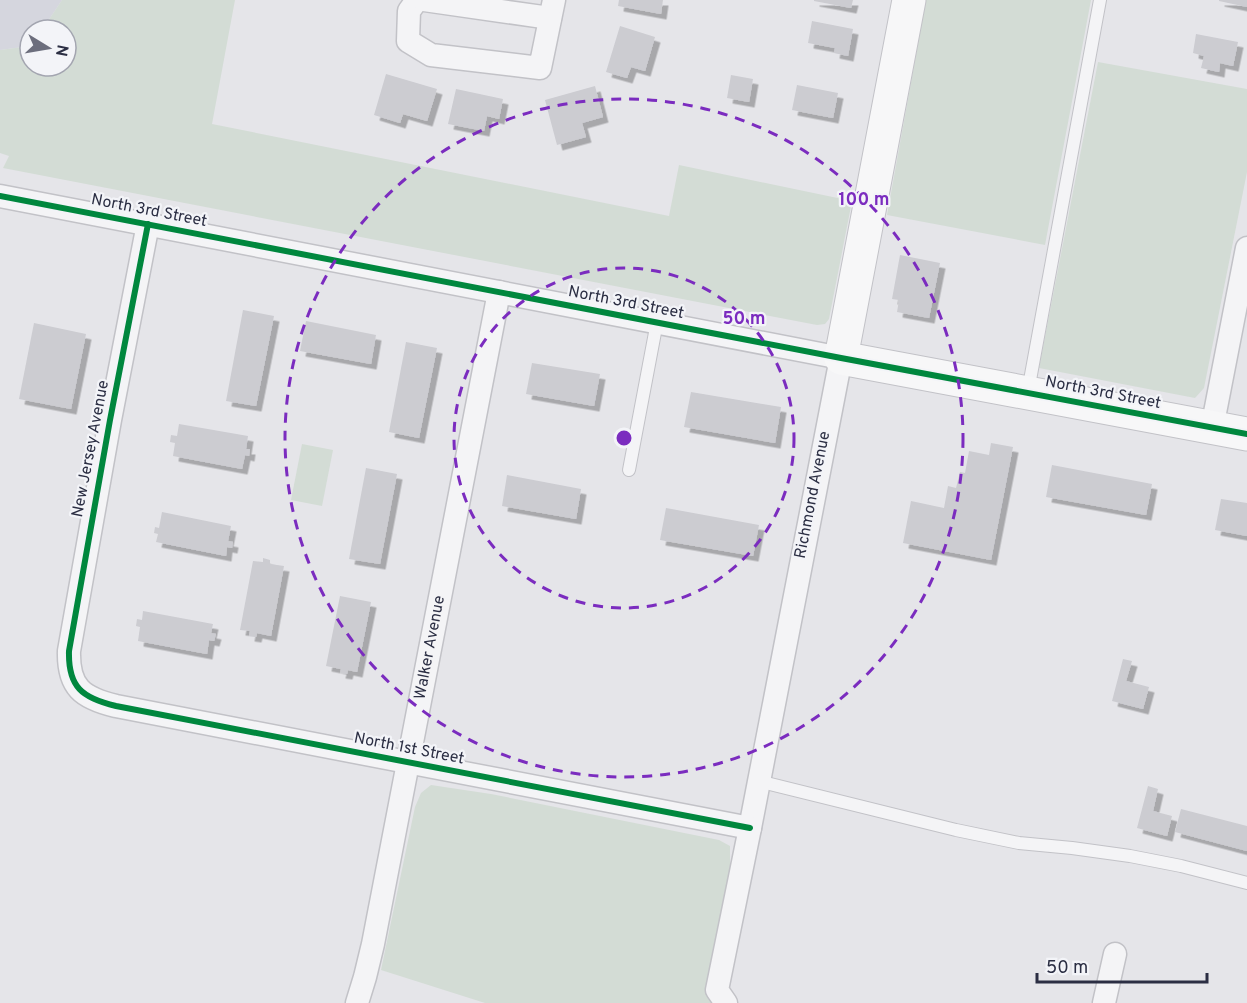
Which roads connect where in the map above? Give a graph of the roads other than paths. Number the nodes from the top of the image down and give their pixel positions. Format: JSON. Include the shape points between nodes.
{"nodes":[{"id":1,"x":417,"y":0,"type":"edge"},
{"id":2,"x":424,"y":0,"type":"edge"},
{"id":3,"x":909,"y":0,"type":"edge"},
{"id":4,"x":1100,"y":0,"type":"edge"},
{"id":5,"x":552,"y":9,"type":"edge"},
{"id":6,"x":0,"y":196,"type":"edge"},
{"id":7,"x":148,"y":224,"type":"junction"},
{"id":8,"x":1247,"y":248,"type":"edge"},
{"id":9,"x":498,"y":292,"type":"junction"},
{"id":10,"x":657,"y":322,"type":"junction"},
{"id":11,"x":840,"y":358,"type":"junction"},
{"id":12,"x":1028,"y":393,"type":"junction"},
{"id":13,"x":1212,"y":428,"type":"junction"},
{"id":14,"x":1247,"y":434,"type":"edge"},
{"id":15,"x":629,"y":470,"type":"dead end"},
{"id":16,"x":72,"y":680,"type":"joint"},
{"id":17,"x":408,"y":762,"type":"junction"},
{"id":18,"x":758,"y":781,"type":"junction"},
{"id":19,"x":750,"y":828,"type":"junction"},
{"id":20,"x":1247,"y":883,"type":"edge"},
{"id":21,"x":1115,"y":954,"type":"dead end"},
{"id":22,"x":721,"y":996,"type":"edge"},
{"id":23,"x":357,"y":1003,"type":"edge"},
{"id":24,"x":1104,"y":1003,"type":"edge"}],
"edges":[{"from":1,"to":5,"type":"street","via":[[409,11],[408,40],[431,55],[540,68]]},
{"from":2,"to":5,"type":"street"},
{"from":3,"to":11,"type":"street","name":"Richmond Avenue"},
{"from":4,"to":12,"type":"lane"},
{"from":6,"to":7,"type":"street","name":"North 3rd Street"},
{"from":7,"to":9,"type":"street","name":"North 3rd Street"},
{"from":7,"to":16,"type":"street","name":"New Jersey Avenue","via":[[69,651]]},
{"from":8,"to":13,"type":"street"},
{"from":9,"to":10,"type":"street","name":"North 3rd Street"},
{"from":9,"to":17,"type":"street","name":"Walker Avenue"},
{"from":10,"to":11,"type":"street","name":"North 3rd Street"},
{"from":10,"to":15,"type":"lane"},
{"from":11,"to":12,"type":"street","name":"North 3rd Street"},
{"from":11,"to":18,"type":"street","name":"Richmond Avenue"},
{"from":12,"to":13,"type":"street","name":"North 3rd Street"},
{"from":13,"to":14,"type":"street","name":"North 3rd Street"},
{"from":16,"to":17,"type":"street","name":"North 1st Street","via":[[87,696],[100,702]]},
{"from":17,"to":19,"type":"street","name":"North 1st Street"},
{"from":17,"to":23,"type":"street","name":"Walker Avenue","via":[[373,944]]},
{"from":18,"to":19,"type":"street","name":"Richmond Avenue"},
{"from":18,"to":20,"type":"lane","via":[[966,832],[1019,843],[1130,856]]},
{"from":19,"to":22,"type":"street","name":"Richmond Avenue"},
{"from":21,"to":24,"type":"street"}]}
